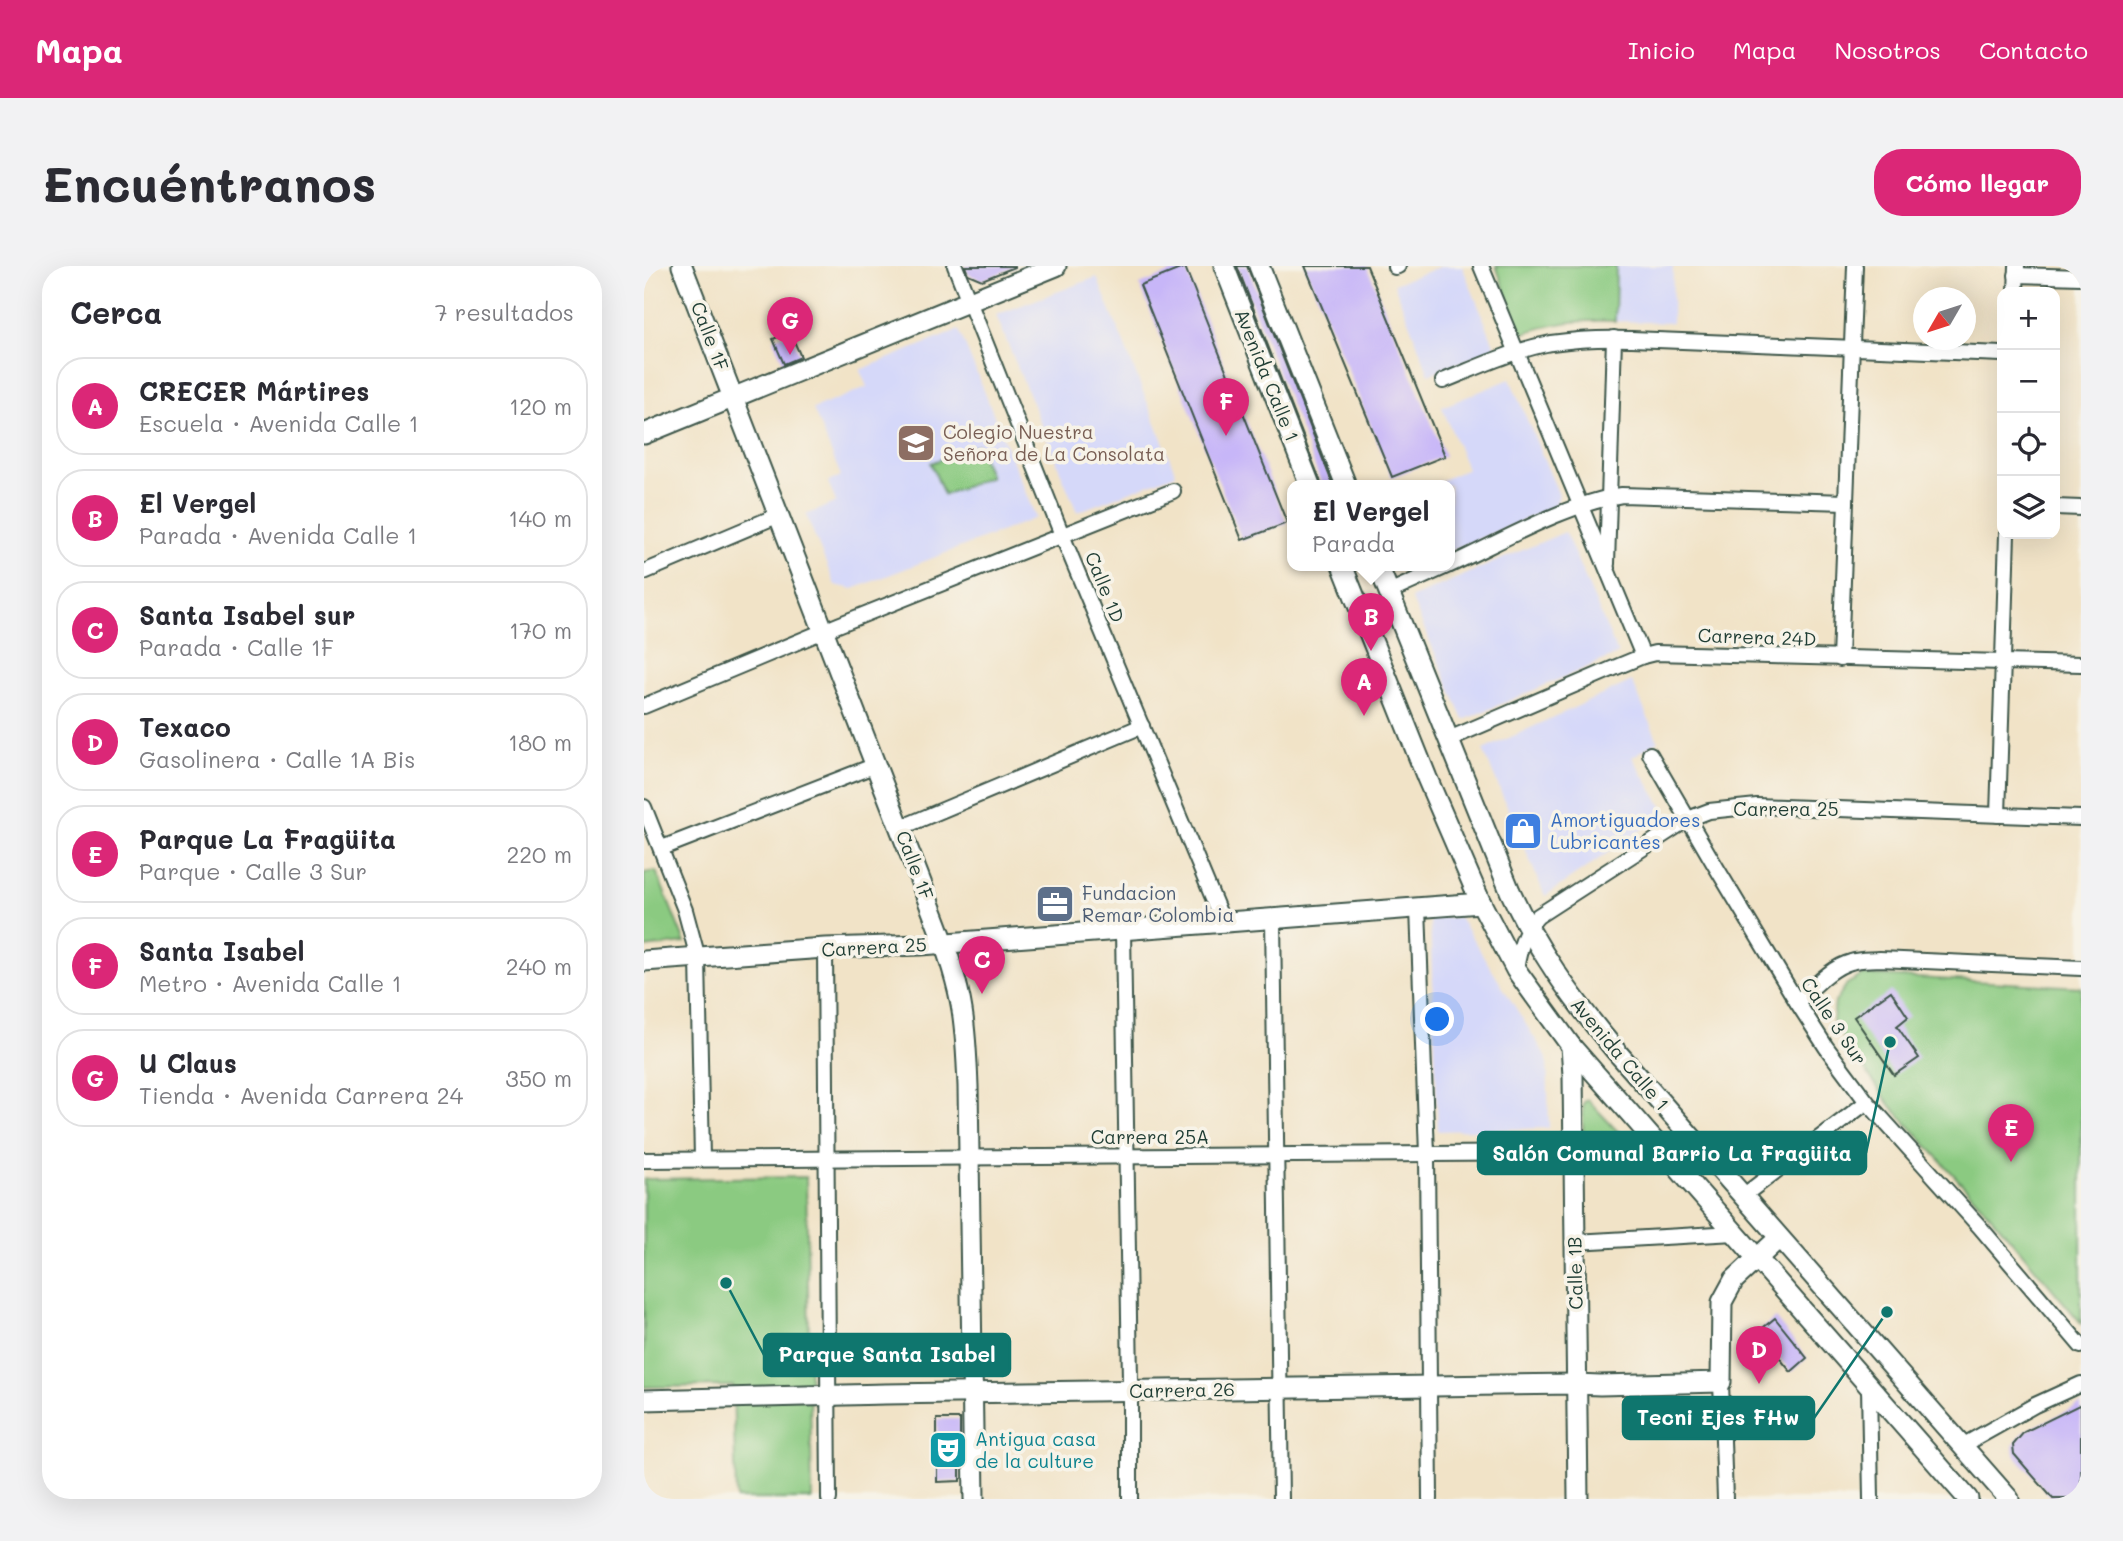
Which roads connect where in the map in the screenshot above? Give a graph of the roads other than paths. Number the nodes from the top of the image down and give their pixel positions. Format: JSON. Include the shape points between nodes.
{"nodes":[{"id":1,"x":682,"y":266,"type":"edge"},
{"id":2,"x":955,"y":266,"type":"edge"},
{"id":3,"x":1056,"y":266,"type":"edge"},
{"id":4,"x":1224,"y":266,"type":"edge"},
{"id":5,"x":1259,"y":266,"type":"edge"},
{"id":6,"x":1481,"y":266,"type":"edge"},
{"id":7,"x":1855,"y":266,"type":"edge"},
{"id":8,"x":2017,"y":271,"type":"edge"},
{"id":9,"x":2081,"y":277,"type":"edge"},
{"id":10,"x":969,"y":301,"type":"junction"},
{"id":11,"x":1614,"y":338,"type":"junction"},
{"id":12,"x":1852,"y":348,"type":"junction"},
{"id":13,"x":1517,"y":352,"type":"junction"},
{"id":14,"x":1997,"y":354,"type":"edge"},
{"id":15,"x":1443,"y":381,"type":"dead end"},
{"id":16,"x":734,"y":397,"type":"junction"},
{"id":17,"x":644,"y":434,"type":"edge"},
{"id":18,"x":1308,"y":480,"type":"edge"},
{"id":19,"x":1344,"y":480,"type":"edge"},
{"id":20,"x":1172,"y":491,"type":"dead end"},
{"id":21,"x":1610,"y":497,"type":"junction"},
{"id":22,"x":1846,"y":502,"type":"junction"},
{"id":23,"x":1581,"y":506,"type":"junction"},
{"id":24,"x":2060,"y":507,"type":"edge"},
{"id":25,"x":2081,"y":508,"type":"edge"},
{"id":26,"x":779,"y":515,"type":"junction"},
{"id":27,"x":1062,"y":535,"type":"junction"},
{"id":28,"x":2007,"y":539,"type":"edge"},
{"id":29,"x":1455,"y":563,"type":"edge"},
{"id":30,"x":1607,"y":570,"type":"junction"},
{"id":31,"x":1344,"y":571,"type":"edge"},
{"id":32,"x":1380,"y":571,"type":"edge"},
{"id":33,"x":1436,"y":571,"type":"edge"},
{"id":34,"x":644,"y":572,"type":"edge"},
{"id":35,"x":1389,"y":592,"type":"junction"},
{"id":36,"x":824,"y":630,"type":"junction"},
{"id":37,"x":1643,"y":656,"type":"junction"},
{"id":38,"x":1840,"y":659,"type":"junction"},
{"id":39,"x":2003,"y":661,"type":"junction"},
{"id":40,"x":2081,"y":664,"type":"edge"},
{"id":41,"x":644,"y":706,"type":"edge"},
{"id":42,"x":1142,"y":726,"type":"junction"},
{"id":43,"x":1449,"y":739,"type":"junction"},
{"id":44,"x":1650,"y":754,"type":"dead end"},
{"id":45,"x":876,"y":765,"type":"junction"},
{"id":46,"x":644,"y":807,"type":"edge"},
{"id":47,"x":1998,"y":815,"type":"junction"},
{"id":48,"x":2081,"y":818,"type":"edge"},
{"id":49,"x":1688,"y":819,"type":"junction"},
{"id":50,"x":900,"y":828,"type":"junction"},
{"id":51,"x":662,"y":848,"type":"junction"},
{"id":52,"x":1481,"y":903,"type":"junction"},
{"id":53,"x":1418,"y":908,"type":"junction"},
{"id":54,"x":1273,"y":919,"type":"junction"},
{"id":55,"x":1223,"y":922,"type":"junction"},
{"id":56,"x":1528,"y":929,"type":"junction"},
{"id":57,"x":1123,"y":930,"type":"junction"},
{"id":58,"x":944,"y":943,"type":"junction"},
{"id":59,"x":825,"y":948,"type":"junction"},
{"id":60,"x":698,"y":958,"type":"junction"},
{"id":61,"x":644,"y":961,"type":"edge"},
{"id":62,"x":2081,"y":968,"type":"edge"},
{"id":63,"x":1517,"y":970,"type":"junction"},
{"id":64,"x":1797,"y":1002,"type":"junction"},
{"id":65,"x":1571,"y":1046,"type":"junction"},
{"id":66,"x":1867,"y":1102,"type":"junction"},
{"id":67,"x":1656,"y":1145,"type":"junction"},
{"id":68,"x":1573,"y":1153,"type":"junction"},
{"id":69,"x":1427,"y":1154,"type":"junction"},
{"id":70,"x":1277,"y":1155,"type":"junction"},
{"id":71,"x":1127,"y":1156,"type":"junction"},
{"id":72,"x":969,"y":1157,"type":"junction"},
{"id":73,"x":826,"y":1158,"type":"junction"},
{"id":74,"x":702,"y":1159,"type":"junction"},
{"id":75,"x":644,"y":1160,"type":"edge"},
{"id":76,"x":1743,"y":1196,"type":"junction"},
{"id":77,"x":1735,"y":1233,"type":"junction"},
{"id":78,"x":1779,"y":1238,"type":"junction"},
{"id":79,"x":1575,"y":1242,"type":"junction"},
{"id":80,"x":1757,"y":1258,"type":"junction"},
{"id":81,"x":2081,"y":1346,"type":"edge"},
{"id":82,"x":1721,"y":1382,"type":"junction"},
{"id":83,"x":1576,"y":1384,"type":"junction"},
{"id":84,"x":2081,"y":1384,"type":"edge"},
{"id":85,"x":1869,"y":1386,"type":"junction"},
{"id":86,"x":1430,"y":1387,"type":"junction"},
{"id":87,"x":1279,"y":1389,"type":"junction"},
{"id":88,"x":1130,"y":1391,"type":"junction"},
{"id":89,"x":972,"y":1393,"type":"junction"},
{"id":90,"x":828,"y":1395,"type":"junction"},
{"id":91,"x":644,"y":1400,"type":"edge"},
{"id":92,"x":1962,"y":1446,"type":"junction"},
{"id":93,"x":830,"y":1499,"type":"edge"},
{"id":94,"x":974,"y":1499,"type":"edge"},
{"id":95,"x":1130,"y":1499,"type":"edge"},
{"id":96,"x":1281,"y":1499,"type":"edge"},
{"id":97,"x":1430,"y":1499,"type":"edge"},
{"id":98,"x":1578,"y":1499,"type":"edge"},
{"id":99,"x":1725,"y":1499,"type":"edge"},
{"id":100,"x":1871,"y":1499,"type":"edge"},
{"id":101,"x":1968,"y":1499,"type":"edge"},
{"id":102,"x":2009,"y":1499,"type":"edge"}],
"edges":[{"from":1,"to":16,"type":"street","name":"Calle 1F"},
{"from":2,"to":10,"type":"street","name":"Calle 1D"},
{"from":3,"to":10,"type":"street"},
{"from":4,"to":18,"type":"street","name":"Avenida Calle 1"},
{"from":5,"to":19,"type":"street","name":"Avenida Calle 1"},
{"from":6,"to":13,"type":"street"},
{"from":7,"to":12,"type":"street"},
{"from":8,"to":9,"type":"street"},
{"from":10,"to":16,"type":"street"},
{"from":10,"to":27,"type":"street","name":"Calle 1D"},
{"from":11,"to":12,"type":"street"},
{"from":11,"to":13,"type":"street","via":[[1581,339]]},
{"from":11,"to":21,"type":"street"},
{"from":12,"to":14,"type":"street"},
{"from":12,"to":22,"type":"street"},
{"from":13,"to":15,"type":"street"},
{"from":13,"to":23,"type":"street"},
{"from":16,"to":17,"type":"street"},
{"from":16,"to":26,"type":"street","name":"Calle 1F"},
{"from":20,"to":27,"type":"street"},
{"from":21,"to":22,"type":"street"},
{"from":21,"to":23,"type":"street"},
{"from":21,"to":30,"type":"street"},
{"from":22,"to":38,"type":"street"},
{"from":23,"to":29,"type":"street"},
{"from":23,"to":30,"type":"street"},
{"from":24,"to":25,"type":"street"},
{"from":26,"to":34,"type":"street"},
{"from":26,"to":36,"type":"street","name":"Calle 1F"},
{"from":27,"to":36,"type":"street"},
{"from":27,"to":42,"type":"street","name":"Calle 1D"},
{"from":28,"to":39,"type":"street"},
{"from":30,"to":37,"type":"street"},
{"from":31,"to":52,"type":"street","name":"Avenida Calle 1"},
{"from":32,"to":35,"type":"street","name":"Avenida Calle 1"},
{"from":33,"to":35,"type":"street"},
{"from":35,"to":43,"type":"street","name":"Avenida Calle 1"},
{"from":36,"to":41,"type":"street"},
{"from":36,"to":45,"type":"street","name":"Calle 1F"},
{"from":37,"to":38,"type":"street","name":"Carrera 24D","via":[[1667,652]]},
{"from":37,"to":43,"type":"street","name":"Carrera 24D"},
{"from":38,"to":39,"type":"street","name":"Carrera 24D"},
{"from":39,"to":40,"type":"street","name":"Carrera 24D"},
{"from":39,"to":47,"type":"street"},
{"from":42,"to":50,"type":"street"},
{"from":42,"to":55,"type":"street","name":"Calle 1D"},
{"from":43,"to":56,"type":"street","name":"Avenida Calle 1"},
{"from":44,"to":49,"type":"street","name":"Calle 3 Sur"},
{"from":45,"to":50,"type":"street","name":"Calle 1F"},
{"from":45,"to":51,"type":"street"},
{"from":46,"to":51,"type":"street"},
{"from":47,"to":48,"type":"street","name":"Carrera 25"},
{"from":47,"to":49,"type":"street","name":"Carrera 25","via":[[1757,806],[1709,811]]},
{"from":49,"to":56,"type":"street","name":"Carrera 25","via":[[1538,916]]},
{"from":49,"to":64,"type":"street","name":"Calle 3 Sur"},
{"from":50,"to":58,"type":"street","name":"Calle 1F"},
{"from":51,"to":60,"type":"street"},
{"from":52,"to":53,"type":"street","name":"Carrera 25"},
{"from":52,"to":63,"type":"street","name":"Avenida Calle 1"},
{"from":53,"to":54,"type":"street","name":"Carrera 25"},
{"from":53,"to":69,"type":"street"},
{"from":54,"to":55,"type":"street","name":"Carrera 25"},
{"from":54,"to":70,"type":"street"},
{"from":55,"to":57,"type":"street","name":"Carrera 25"},
{"from":56,"to":63,"type":"street"},
{"from":56,"to":76,"type":"street","name":"Avenida Calle 1","via":[[1573,999]]},
{"from":57,"to":58,"type":"street","name":"Carrera 25"},
{"from":57,"to":71,"type":"street"},
{"from":58,"to":59,"type":"street","name":"Carrera 25"},
{"from":58,"to":72,"type":"street","name":"Calle 1F","via":[[964,1024]]},
{"from":59,"to":60,"type":"street","name":"Carrera 25"},
{"from":59,"to":73,"type":"street"},
{"from":60,"to":61,"type":"street","name":"Carrera 25"},
{"from":60,"to":74,"type":"street"},
{"from":62,"to":64,"type":"street","via":[[1860,960],[1837,969]]},
{"from":63,"to":65,"type":"street","name":"Avenida Calle 1"},
{"from":64,"to":66,"type":"street","name":"Calle 3 Sur"},
{"from":65,"to":67,"type":"street","name":"Avenida Calle 1"},
{"from":65,"to":68,"type":"street","name":"Calle 1B"},
{"from":66,"to":76,"type":"street"},
{"from":66,"to":81,"type":"street","name":"Calle 3 Sur"},
{"from":67,"to":68,"type":"street","name":"Carrera 25A"},
{"from":67,"to":77,"type":"street","name":"Avenida Calle 1"},
{"from":68,"to":69,"type":"street","name":"Carrera 25A"},
{"from":68,"to":79,"type":"street","name":"Calle 1B"},
{"from":69,"to":70,"type":"street","name":"Carrera 25A"},
{"from":69,"to":86,"type":"street"},
{"from":70,"to":71,"type":"street","name":"Carrera 25A"},
{"from":70,"to":87,"type":"street"},
{"from":71,"to":72,"type":"street","name":"Carrera 25A"},
{"from":71,"to":88,"type":"street"},
{"from":72,"to":73,"type":"street","name":"Carrera 25A"},
{"from":72,"to":89,"type":"street","name":"Calle 1F"},
{"from":73,"to":74,"type":"street","name":"Carrera 25A"},
{"from":73,"to":90,"type":"street"},
{"from":74,"to":75,"type":"street","name":"Carrera 25A"},
{"from":76,"to":78,"type":"street","name":"Avenida Calle 1"},
{"from":77,"to":79,"type":"street"},
{"from":77,"to":80,"type":"street","name":"Avenida Calle 1"},
{"from":78,"to":80,"type":"street"},
{"from":78,"to":92,"type":"street","name":"Avenida Calle 1"},
{"from":79,"to":83,"type":"street","name":"Calle 1B"},
{"from":80,"to":82,"type":"street","via":[[1734,1280],[1722,1302]]},
{"from":80,"to":85,"type":"street","name":"Avenida Calle 1"},
{"from":82,"to":83,"type":"street","name":"Carrera 26"},
{"from":82,"to":99,"type":"street"},
{"from":83,"to":86,"type":"street","name":"Carrera 26"},
{"from":83,"to":98,"type":"street","name":"Calle 1B"},
{"from":84,"to":92,"type":"street"},
{"from":85,"to":100,"type":"street"},
{"from":85,"to":101,"type":"street","name":"Avenida Calle 1"},
{"from":86,"to":87,"type":"street","name":"Carrera 26"},
{"from":86,"to":97,"type":"street"},
{"from":87,"to":88,"type":"street","name":"Carrera 26"},
{"from":87,"to":96,"type":"street"},
{"from":88,"to":89,"type":"street","name":"Carrera 26"},
{"from":88,"to":95,"type":"street"},
{"from":89,"to":90,"type":"street","name":"Carrera 26"},
{"from":89,"to":94,"type":"street","name":"Calle 1F"},
{"from":90,"to":91,"type":"street","name":"Carrera 26"},
{"from":90,"to":93,"type":"street"},
{"from":92,"to":102,"type":"street","name":"Avenida Calle 1"}]}
